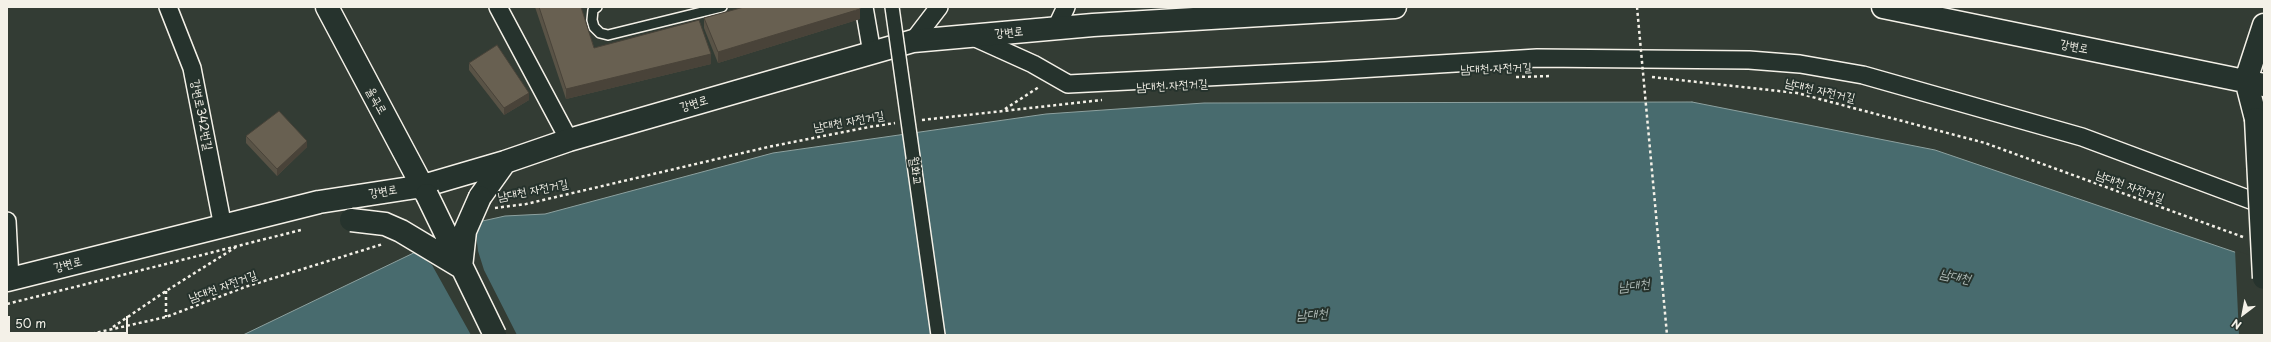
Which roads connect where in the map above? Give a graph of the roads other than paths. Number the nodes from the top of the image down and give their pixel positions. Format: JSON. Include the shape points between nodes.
{"nodes":[{"id":1,"x":168,"y":7,"type":"edge"},
{"id":2,"x":327,"y":7,"type":"edge"},
{"id":3,"x":498,"y":7,"type":"edge"},
{"id":4,"x":596,"y":7,"type":"edge"},
{"id":5,"x":683,"y":7,"type":"edge"},
{"id":6,"x":722,"y":7,"type":"edge"},
{"id":7,"x":864,"y":7,"type":"edge"},
{"id":8,"x":892,"y":7,"type":"edge"},
{"id":9,"x":939,"y":7,"type":"edge"},
{"id":10,"x":1066,"y":7,"type":"edge"},
{"id":11,"x":1395,"y":7,"type":"edge"},
{"id":12,"x":1883,"y":7,"type":"edge"},
{"id":13,"x":686,"y":16,"type":"junction"},
{"id":14,"x":2264,"y":25,"type":"edge"},
{"id":15,"x":1056,"y":28,"type":"junction"},
{"id":16,"x":971,"y":36,"type":"junction"},
{"id":17,"x":913,"y":41,"type":"junction"},
{"id":18,"x":872,"y":53,"type":"junction"},
{"id":19,"x":2255,"y":82,"type":"edge"},
{"id":20,"x":569,"y":140,"type":"junction"},
{"id":21,"x":505,"y":162,"type":"junction"},
{"id":22,"x":425,"y":191,"type":"junction"},
{"id":23,"x":319,"y":202,"type":"junction"},
{"id":24,"x":2264,"y":205,"type":"edge"},
{"id":25,"x":7,"y":221,"type":"edge"},
{"id":26,"x":224,"y":227,"type":"junction"},
{"id":27,"x":461,"y":267,"type":"junction"},
{"id":28,"x":2264,"y":278,"type":"edge"},
{"id":29,"x":9,"y":280,"type":"edge"},
{"id":30,"x":495,"y":335,"type":"edge"},
{"id":31,"x":938,"y":335,"type":"edge"}],
"edges":[{"from":1,"to":26,"type":"street","name":"강변로342번길","via":[[192,68]]},
{"from":2,"to":22,"type":"street","name":"율곡로"},
{"from":3,"to":20,"type":"street"},
{"from":4,"to":13,"type":"lane","via":[[592,20],[594,27],[600,33],[608,35]]},
{"from":5,"to":13,"type":"lane"},
{"from":6,"to":13,"type":"lane"},
{"from":7,"to":18,"type":"street"},
{"from":8,"to":31,"type":"street","name":"월화교","bridge":true},
{"from":9,"to":17,"type":"street"},
{"from":10,"to":15,"type":"street"},
{"from":11,"to":15,"type":"street","name":"강변로"},
{"from":12,"to":19,"type":"street","name":"강변로"},
{"from":14,"to":19,"type":"street"},
{"from":15,"to":16,"type":"street","name":"강변로"},
{"from":16,"to":17,"type":"street","name":"강변로"},
{"from":16,"to":24,"type":"street","via":[[1068,84],[1537,58],[1749,60],[1800,64],[1864,75],[2082,137]]},
{"from":17,"to":18,"type":"street","name":"강변로"},
{"from":18,"to":20,"type":"street","name":"강변로"},
{"from":19,"to":28,"type":"street","bridge":true},
{"from":20,"to":21,"type":"street","name":"강변로"},
{"from":21,"to":22,"type":"street","name":"강변로"},
{"from":21,"to":27,"type":"street","bridge":true,"via":[[484,203],[465,231]]},
{"from":22,"to":23,"type":"street","name":"강변로"},
{"from":22,"to":27,"type":"street","name":"율곡로","bridge":true},
{"from":23,"to":26,"type":"street","name":"강변로"},
{"from":23,"to":27,"type":"street","bridge":true,"via":[[351,220],[385,224],[401,231]]},
{"from":25,"to":29,"type":"street"},
{"from":26,"to":29,"type":"street","name":"강변로"},
{"from":27,"to":30,"type":"street","name":"율곡로","bridge":true}]}
